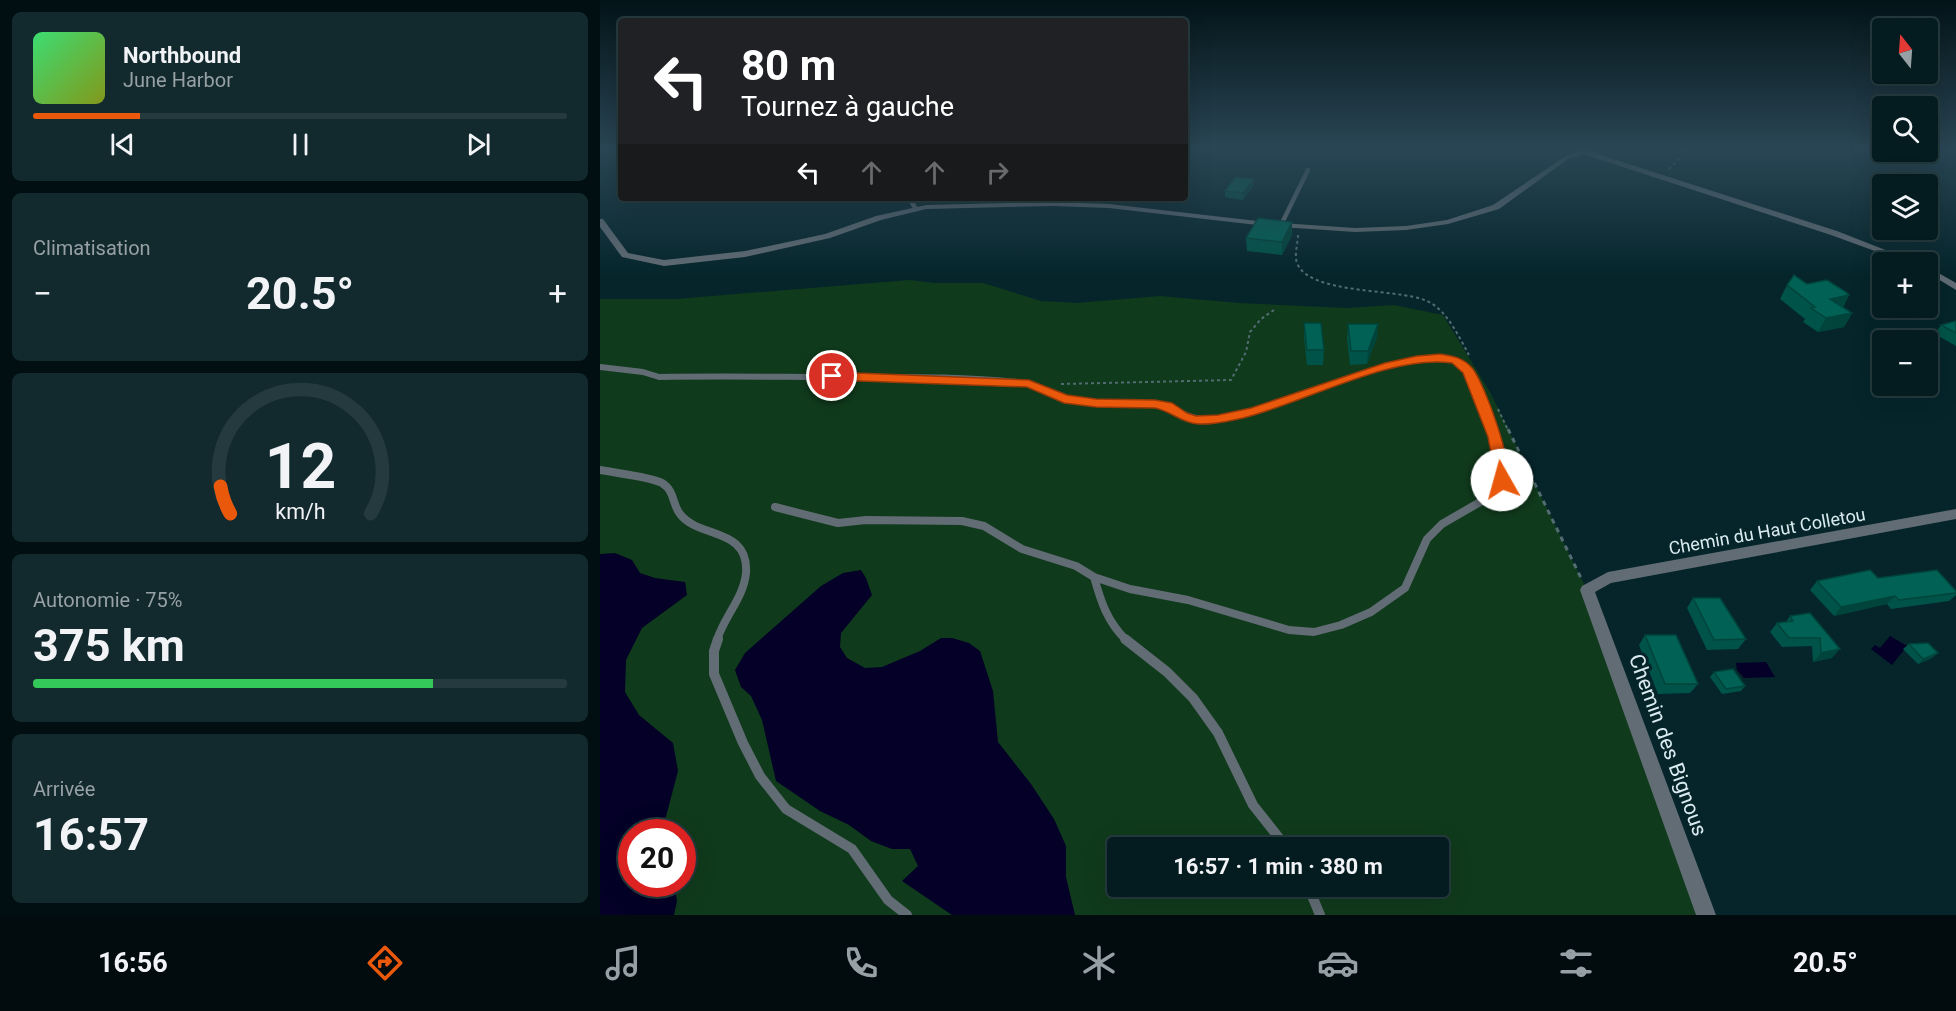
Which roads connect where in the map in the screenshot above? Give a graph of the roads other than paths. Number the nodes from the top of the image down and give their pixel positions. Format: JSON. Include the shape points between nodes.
{"nodes":[{"id":1,"x":1298,"y":191,"type":"edge"},
{"id":2,"x":1519,"y":191,"type":"edge"},
{"id":3,"x":1700,"y":191,"type":"edge"},
{"id":4,"x":911,"y":201,"type":"edge"},
{"id":5,"x":916,"y":209,"type":"junction"},
{"id":6,"x":600,"y":221,"type":"edge"},
{"id":7,"x":1281,"y":225,"type":"junction"},
{"id":8,"x":1886,"y":252,"type":"edge"},
{"id":9,"x":1938,"y":276,"type":"edge"},
{"id":10,"x":1956,"y":287,"type":"edge"},
{"id":11,"x":600,"y":367,"type":"edge"},
{"id":12,"x":600,"y":470,"type":"edge"},
{"id":13,"x":775,"y":507,"type":"dead end"},
{"id":14,"x":1956,"y":514,"type":"edge"},
{"id":15,"x":1094,"y":576,"type":"junction"},
{"id":16,"x":1587,"y":590,"type":"joint"},
{"id":17,"x":1278,"y":837,"type":"edge"},
{"id":18,"x":1313,"y":897,"type":"edge"},
{"id":19,"x":908,"y":915,"type":"edge"},
{"id":20,"x":1320,"y":915,"type":"edge"},
{"id":21,"x":1706,"y":915,"type":"edge"}],
"edges":[{"from":1,"to":7,"type":"lane"},
{"from":2,"to":7,"type":"street","via":[[1496,207],[1448,222],[1355,230]]},
{"from":3,"to":8,"type":"street"},
{"from":4,"to":5,"type":"lane"},
{"from":5,"to":6,"type":"street","via":[[827,236],[745,254],[664,263],[625,255]]},
{"from":5,"to":7,"type":"street","via":[[1109,206]]},
{"from":9,"to":10,"type":"street"},
{"from":11,"to":15,"type":"lane","via":[[659,377],[823,376],[1029,384],[1064,399],[1167,406],[1196,420],[1254,411],[1390,365],[1440,358],[1455,360],[1468,371],[1495,437],[1502,480],[1487,498],[1442,524],[1427,539],[1406,588],[1371,612],[1314,632],[1289,630]]},
{"from":12,"to":19,"type":"lane","via":[[661,482],[671,490],[680,514],[727,537],[743,552],[746,573],[742,589],[720,630],[714,651],[714,674],[743,743],[760,776],[786,809],[852,849],[888,900]]},
{"from":13,"to":15,"type":"lane","via":[[838,523],[962,521],[984,526],[1022,549],[1076,566]]},
{"from":14,"to":16,"type":"street","name":"Chemin du Haut Colletou","via":[[1608,578]]},
{"from":15,"to":17,"type":"lane","via":[[1113,627],[1193,698],[1218,733],[1253,805]]},
{"from":16,"to":21,"type":"street","name":"Chemin des Bignous"},
{"from":18,"to":20,"type":"lane"}]}
